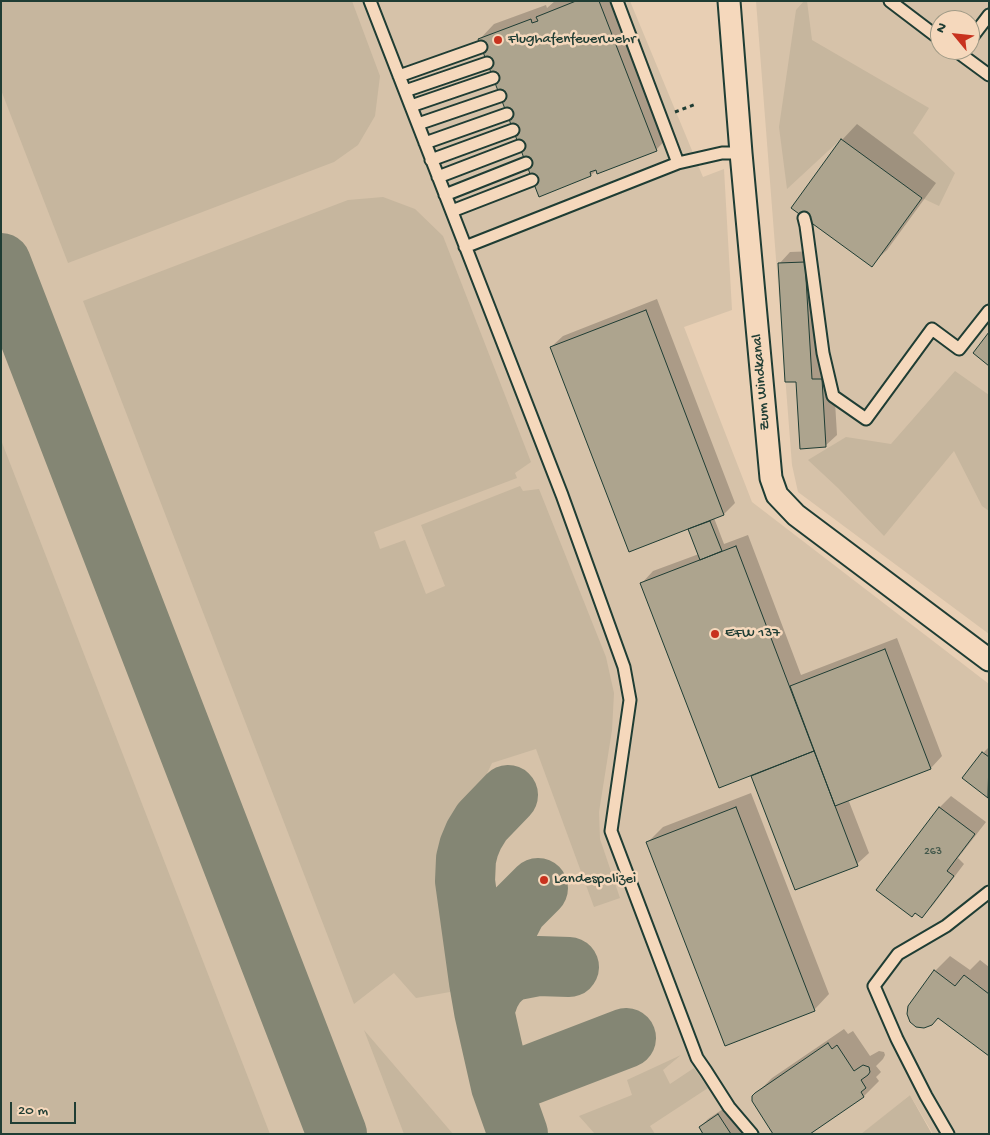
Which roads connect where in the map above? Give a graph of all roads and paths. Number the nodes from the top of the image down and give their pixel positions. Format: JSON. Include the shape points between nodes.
{"nodes":[{"id":1,"x":370,"y":1,"type":"edge"},
{"id":2,"x":617,"y":1,"type":"edge"},
{"id":3,"x":730,"y":1,"type":"edge"},
{"id":4,"x":890,"y":1,"type":"edge"},
{"id":5,"x":989,"y":15,"type":"edge"},
{"id":6,"x":980,"y":27,"type":"edge"},
{"id":7,"x":930,"y":31,"type":"edge"},
{"id":8,"x":481,"y":47,"type":"dead end"},
{"id":9,"x":970,"y":60,"type":"edge"},
{"id":10,"x":487,"y":62,"type":"dead end"},
{"id":11,"x":989,"y":75,"type":"edge"},
{"id":12,"x":399,"y":76,"type":"junction"},
{"id":13,"x":493,"y":78,"type":"dead end"},
{"id":14,"x":405,"y":91,"type":"junction"},
{"id":15,"x":500,"y":96,"type":"dead end"},
{"id":16,"x":411,"y":106,"type":"junction"},
{"id":17,"x":507,"y":114,"type":"dead end"},
{"id":18,"x":418,"y":124,"type":"junction"},
{"id":19,"x":513,"y":130,"type":"dead end"},
{"id":20,"x":425,"y":143,"type":"junction"},
{"id":21,"x":519,"y":146,"type":"dead end"},
{"id":22,"x":741,"y":153,"type":"junction"},
{"id":23,"x":432,"y":160,"type":"junction"},
{"id":24,"x":526,"y":163,"type":"dead end"},
{"id":25,"x":678,"y":163,"type":"junction"},
{"id":26,"x":438,"y":177,"type":"junction"},
{"id":27,"x":532,"y":180,"type":"dead end"},
{"id":28,"x":445,"y":195,"type":"junction"},
{"id":29,"x":452,"y":211,"type":"junction"},
{"id":30,"x":804,"y":218,"type":"dead end"},
{"id":31,"x":466,"y":247,"type":"junction"},
{"id":32,"x":989,"y":311,"type":"edge"},
{"id":33,"x":989,"y":660,"type":"edge"},
{"id":34,"x":989,"y":892,"type":"edge"},
{"id":35,"x":752,"y":1134,"type":"edge"},
{"id":36,"x":948,"y":1134,"type":"edge"}],
"edges":[{"from":1,"to":12,"type":"lane"},
{"from":2,"to":25,"type":"lane"},
{"from":3,"to":22,"type":"street","name":"Zum Windkanal"},
{"from":4,"to":7,"type":"lane"},
{"from":5,"to":6,"type":"lane"},
{"from":8,"to":12,"type":"lane"},
{"from":9,"to":11,"type":"lane"},
{"from":10,"to":14,"type":"lane"},
{"from":12,"to":14,"type":"lane"},
{"from":13,"to":16,"type":"lane"},
{"from":14,"to":16,"type":"lane"},
{"from":15,"to":18,"type":"lane"},
{"from":16,"to":18,"type":"lane"},
{"from":17,"to":20,"type":"lane"},
{"from":18,"to":20,"type":"lane"},
{"from":19,"to":23,"type":"lane"},
{"from":20,"to":23,"type":"lane"},
{"from":21,"to":26,"type":"lane"},
{"from":22,"to":25,"type":"lane","via":[[722,153]]},
{"from":22,"to":33,"type":"street","name":"Zum Windkanal","via":[[771,478],[777,495],[796,515]]},
{"from":23,"to":26,"type":"lane"},
{"from":24,"to":28,"type":"lane"},
{"from":25,"to":31,"type":"lane"},
{"from":26,"to":28,"type":"lane"},
{"from":27,"to":29,"type":"lane"},
{"from":28,"to":29,"type":"lane"},
{"from":29,"to":31,"type":"lane"},
{"from":30,"to":32,"type":"lane","via":[[823,353],[833,396],[866,419],[932,329],[958,348]]},
{"from":31,"to":35,"type":"lane","via":[[562,495],[624,667],[630,700],[611,831],[697,1058],[729,1107]]},
{"from":34,"to":36,"type":"lane","via":[[946,926],[898,954],[874,986],[897,1039]]}]}
